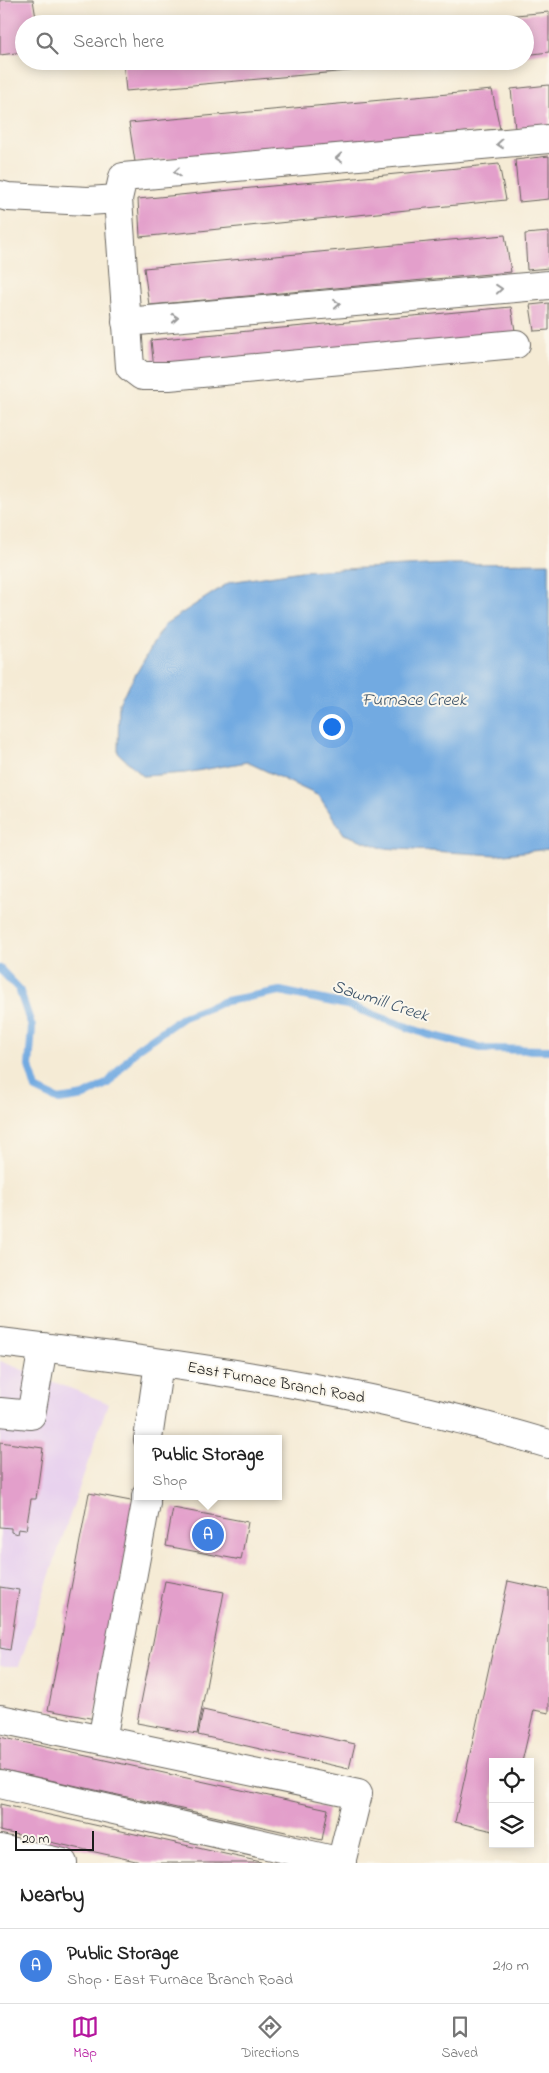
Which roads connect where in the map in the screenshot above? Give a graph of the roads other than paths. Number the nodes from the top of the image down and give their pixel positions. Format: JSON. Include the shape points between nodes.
{"nodes":[{"id":1,"x":549,"y":140,"type":"edge"},
{"id":2,"x":0,"y":194,"type":"edge"},
{"id":3,"x":118,"y":199,"type":"junction"},
{"id":4,"x":549,"y":285,"type":"edge"},
{"id":5,"x":126,"y":322,"type":"junction"},
{"id":6,"x":516,"y":344,"type":"dead end"},
{"id":7,"x":0,"y":1342,"type":"edge"},
{"id":8,"x":43,"y":1347,"type":"junction"},
{"id":9,"x":159,"y":1363,"type":"junction"},
{"id":10,"x":0,"y":1412,"type":"edge"},
{"id":11,"x":149,"y":1435,"type":"edge"},
{"id":12,"x":549,"y":1444,"type":"edge"},
{"id":13,"x":146,"y":1500,"type":"edge"},
{"id":14,"x":0,"y":1719,"type":"edge"},
{"id":15,"x":102,"y":1740,"type":"junction"},
{"id":16,"x":0,"y":1784,"type":"edge"},
{"id":17,"x":0,"y":1849,"type":"edge"},
{"id":18,"x":342,"y":1862,"type":"edge"},
{"id":19,"x":64,"y":1863,"type":"edge"}],
"edges":[{"from":1,"to":3,"type":"main road","one_way":true,"via":[[123,177]]},
{"from":2,"to":3,"type":"main road","via":[[88,201]]},
{"from":3,"to":5,"type":"main road"},
{"from":5,"to":4,"type":"main road","one_way":true},
{"from":5,"to":6,"type":"main road","via":[[130,367],[142,376]]},
{"from":7,"to":8,"type":"main road","name":"East Furnace Branch Road"},
{"from":8,"to":9,"type":"main road","name":"East Furnace Branch Road"},
{"from":8,"to":10,"type":"main road","via":[[31,1415]]},
{"from":9,"to":11,"type":"main road"},
{"from":9,"to":12,"type":"main road","name":"East Furnace Branch Road","via":[[397,1405]]},
{"from":13,"to":15,"type":"main road"},
{"from":14,"to":15,"type":"main road"},
{"from":15,"to":18,"type":"main road","via":[[358,1794]]},
{"from":16,"to":18,"type":"main road"},
{"from":17,"to":19,"type":"main road"}]}
